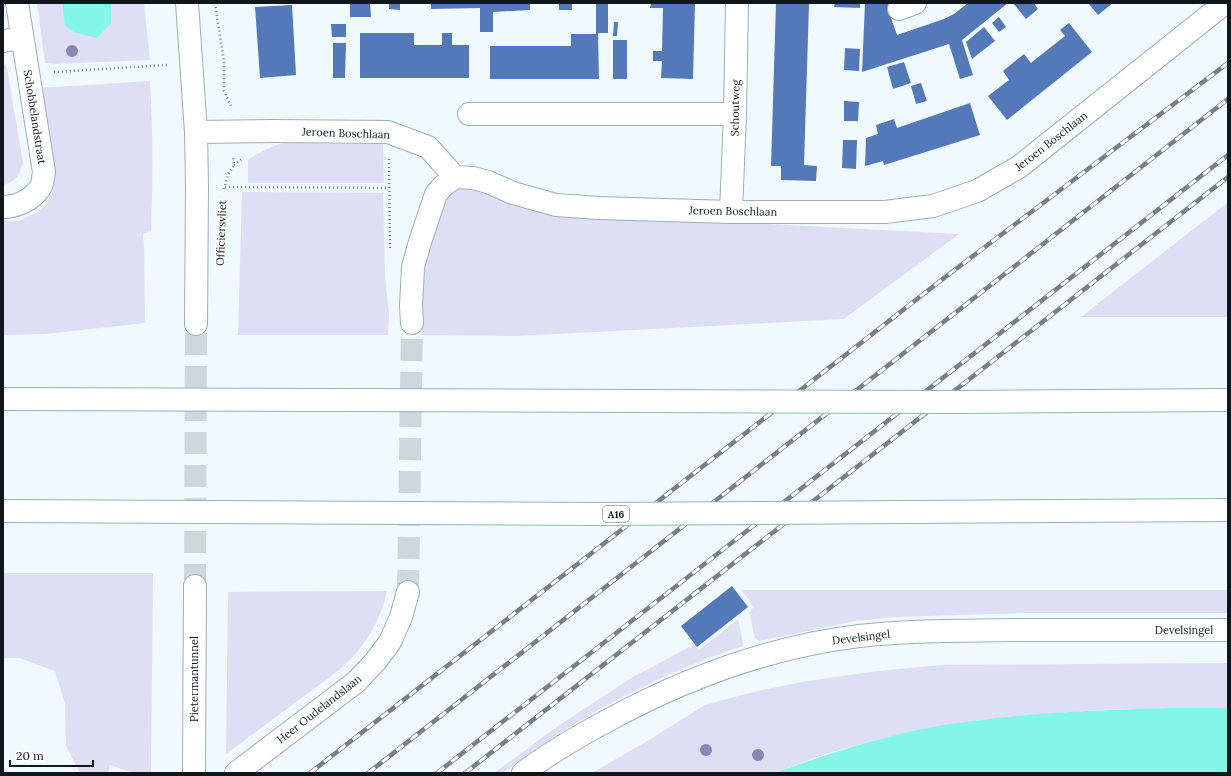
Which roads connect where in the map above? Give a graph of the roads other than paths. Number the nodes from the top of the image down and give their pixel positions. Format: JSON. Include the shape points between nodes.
{"nodes":[{"id":1,"x":17,"y":3,"type":"edge"},
{"id":2,"x":187,"y":3,"type":"edge"},
{"id":3,"x":737,"y":3,"type":"edge"},
{"id":4,"x":1225,"y":3,"type":"edge"},
{"id":5,"x":13,"y":40,"type":"edge"},
{"id":6,"x":470,"y":114,"type":"dead end"},
{"id":7,"x":735,"y":114,"type":"junction"},
{"id":8,"x":196,"y":132,"type":"junction"},
{"id":9,"x":454,"y":177,"type":"junction"},
{"id":10,"x":3,"y":207,"type":"edge"},
{"id":11,"x":731,"y":212,"type":"junction"},
{"id":12,"x":412,"y":323,"type":"tunnel mouth"},
{"id":13,"x":196,"y":324,"type":"tunnel mouth"},
{"id":14,"x":3,"y":399,"type":"edge"},
{"id":15,"x":1228,"y":400,"type":"edge"},
{"id":16,"x":1228,"y":510,"type":"edge"},
{"id":17,"x":3,"y":511,"type":"edge"},
{"id":18,"x":195,"y":586,"type":"tunnel mouth"},
{"id":19,"x":408,"y":592,"type":"tunnel mouth"},
{"id":20,"x":1228,"y":630,"type":"edge"},
{"id":21,"x":194,"y":773,"type":"edge"},
{"id":22,"x":236,"y":773,"type":"edge"},
{"id":23,"x":523,"y":773,"type":"edge"}],
"edges":[{"from":1,"to":5,"type":"main road","name":"Schobbelandstraat"},
{"from":2,"to":8,"type":"main road"},
{"from":3,"to":7,"type":"main road","name":"Schoutweg"},
{"from":4,"to":11,"type":"main road","name":"Jeroen Boschlaan","via":[[1019,167],[977,191],[933,206],[885,212]]},
{"from":5,"to":10,"type":"main road","name":"Schobbelandstraat","via":[[29,73],[44,172],[41,187],[34,196],[9,207]]},
{"from":6,"to":7,"type":"main road"},
{"from":7,"to":11,"type":"main road","name":"Schoutweg"},
{"from":8,"to":9,"type":"main road","name":"Jeroen Boschlaan","via":[[388,132],[428,147]]},
{"from":8,"to":13,"type":"main road"},
{"from":9,"to":11,"type":"main road","name":"Jeroen Boschlaan","via":[[488,182],[556,205]]},
{"from":9,"to":12,"type":"main road","via":[[436,194],[420,242],[413,267]]},
{"from":14,"to":15,"type":"main road","bridge":true,"via":[[921,402]]},
{"from":16,"to":17,"type":"main road","number":"A16","bridge":true,"via":[[607,514]]},
{"from":18,"to":21,"type":"main road","name":"Pietermantunnel"},
{"from":19,"to":22,"type":"main road","name":"Heer Oudelandslaan","via":[[390,642],[356,682]]},
{"from":20,"to":23,"type":"main road","name":"Develsingel","via":[[912,631],[857,636],[813,644],[749,659],[682,684],[632,707],[572,740]]}]}
